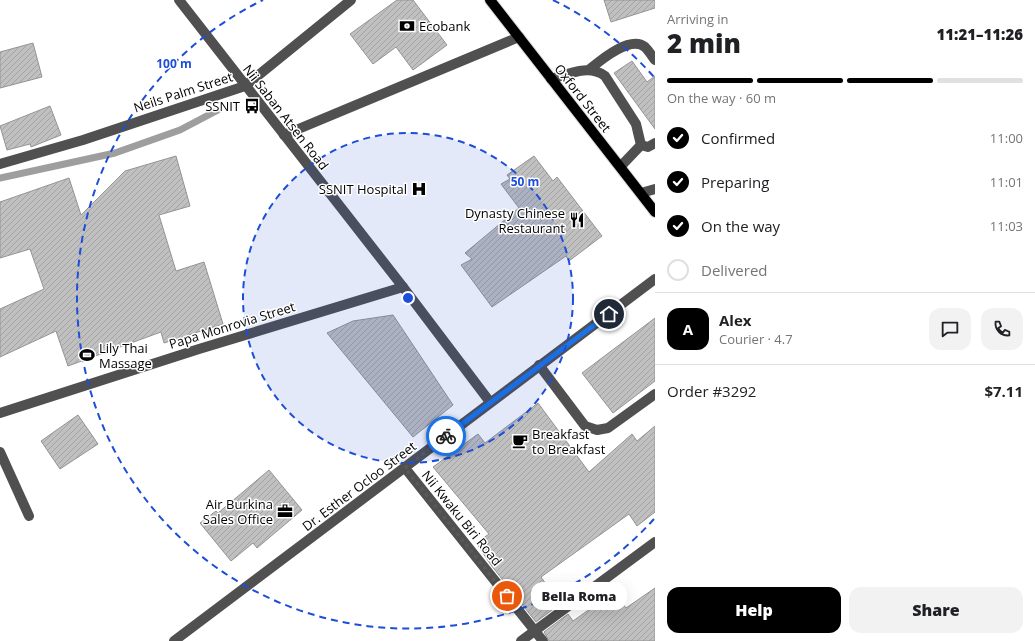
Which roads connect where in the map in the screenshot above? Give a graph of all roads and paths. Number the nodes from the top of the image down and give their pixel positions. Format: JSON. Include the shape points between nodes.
{"nodes":[{"id":1,"x":179,"y":0,"type":"edge"},
{"id":2,"x":350,"y":0,"type":"edge"},
{"id":3,"x":490,"y":0,"type":"edge"},
{"id":4,"x":519,"y":37,"type":"junction"},
{"id":5,"x":655,"y":60,"type":"edge"},
{"id":6,"x":590,"y":69,"type":"junction"},
{"id":7,"x":551,"y":78,"type":"junction"},
{"id":8,"x":245,"y":86,"type":"junction"},
{"id":9,"x":284,"y":136,"type":"junction"},
{"id":10,"x":655,"y":143,"type":"edge"},
{"id":11,"x":641,"y":146,"type":"junction"},
{"id":12,"x":0,"y":164,"type":"edge"},
{"id":13,"x":621,"y":166,"type":"junction"},
{"id":14,"x":655,"y":188,"type":"edge"},
{"id":15,"x":642,"y":193,"type":"junction"},
{"id":16,"x":655,"y":212,"type":"edge"},
{"id":17,"x":655,"y":279,"type":"edge"},
{"id":18,"x":403,"y":287,"type":"junction"},
{"id":19,"x":539,"y":365,"type":"junction"},
{"id":20,"x":655,"y":394,"type":"edge"},
{"id":21,"x":490,"y":402,"type":"junction"},
{"id":22,"x":0,"y":413,"type":"edge"},
{"id":23,"x":0,"y":452,"type":"edge"},
{"id":24,"x":405,"y":468,"type":"junction"},
{"id":25,"x":29,"y":516,"type":"dead end"},
{"id":26,"x":655,"y":542,"type":"edge"},
{"id":27,"x":535,"y":631,"type":"junction"},
{"id":28,"x":174,"y":641,"type":"edge"},
{"id":29,"x":521,"y":641,"type":"edge"},
{"id":30,"x":543,"y":641,"type":"edge"}],
"edges":[{"from":1,"to":8,"type":"street","name":"Nii Saban Atsen Road"},
{"from":2,"to":8,"type":"street","name":"Neils Palm Street"},
{"from":3,"to":4,"type":"main road","name":"Oxford Street"},
{"from":4,"to":7,"type":"main road","name":"Oxford Street"},
{"from":4,"to":9,"type":"street"},
{"from":5,"to":6,"type":"street","via":[[645,47],[633,44],[611,52]]},
{"from":6,"to":7,"type":"street"},
{"from":6,"to":11,"type":"street","via":[[598,70],[605,76],[636,124]]},
{"from":7,"to":13,"type":"main road","name":"Oxford Street"},
{"from":8,"to":9,"type":"street","name":"Nii Saban Atsen Road"},
{"from":8,"to":12,"type":"street","name":"Neils Palm Street","via":[[83,140]]},
{"from":9,"to":18,"type":"street","name":"Nii Saban Atsen Road"},
{"from":10,"to":11,"type":"street"},
{"from":11,"to":13,"type":"street"},
{"from":13,"to":15,"type":"main road","name":"Oxford Street"},
{"from":14,"to":15,"type":"street"},
{"from":15,"to":16,"type":"main road","name":"Oxford Street"},
{"from":17,"to":19,"type":"street","name":"Dr. Esther Ocloo Street"},
{"from":18,"to":21,"type":"street","name":"Nii Saban Atsen Road"},
{"from":18,"to":22,"type":"street","name":"Papa Monrovia Street"},
{"from":19,"to":20,"type":"street","via":[[585,426],[597,430],[608,428]]},
{"from":19,"to":21,"type":"street","name":"Dr. Esther Ocloo Street"},
{"from":21,"to":24,"type":"street","name":"Dr. Esther Ocloo Street"},
{"from":23,"to":25,"type":"street"},
{"from":24,"to":27,"type":"street","name":"Nii Kwaku Biri Road"},
{"from":24,"to":28,"type":"street","name":"Dr. Esther Ocloo Street"},
{"from":26,"to":27,"type":"street"},
{"from":27,"to":29,"type":"street"},
{"from":27,"to":30,"type":"street","name":"Nii Kwaku Biri Road"}]}
